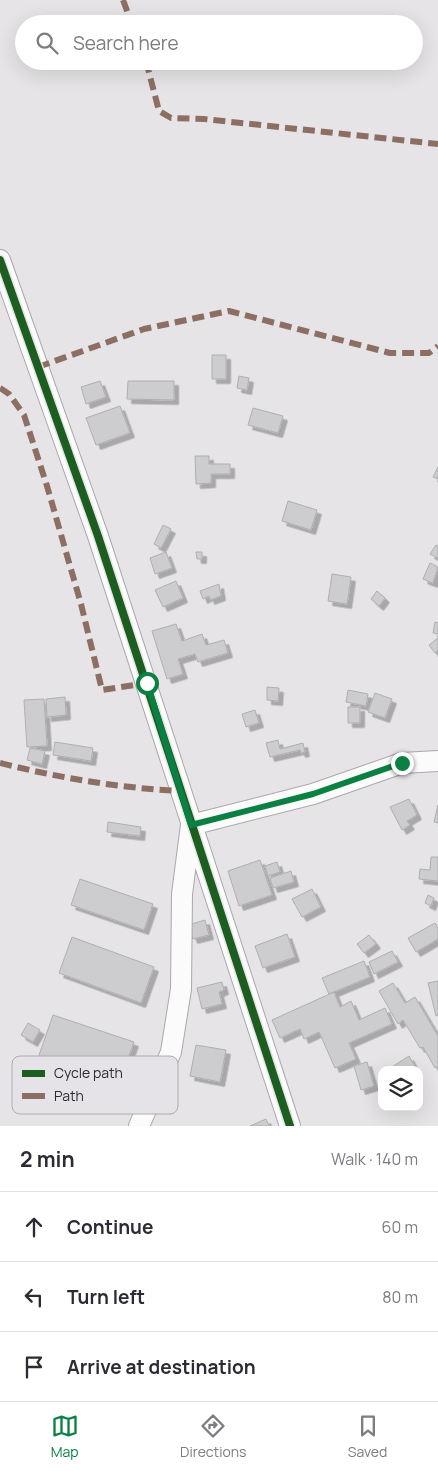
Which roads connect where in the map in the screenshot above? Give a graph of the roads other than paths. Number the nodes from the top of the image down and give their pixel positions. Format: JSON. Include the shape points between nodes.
{"nodes":[{"id":1,"x":0,"y":260,"type":"edge"},
{"id":2,"x":438,"y":761,"type":"edge"},
{"id":3,"x":191,"y":825,"type":"junction"},
{"id":4,"x":169,"y":1056,"type":"edge"},
{"id":5,"x":144,"y":1114,"type":"edge"},
{"id":6,"x":139,"y":1126,"type":"edge"},
{"id":7,"x":290,"y":1126,"type":"edge"}],
"edges":[{"from":1,"to":3,"type":"street","via":[[101,545]]},
{"from":2,"to":3,"type":"street","via":[[402,763],[313,794]]},
{"from":3,"to":4,"type":"street","via":[[182,894],[181,988]]},
{"from":3,"to":7,"type":"street"},
{"from":5,"to":6,"type":"street"}]}
